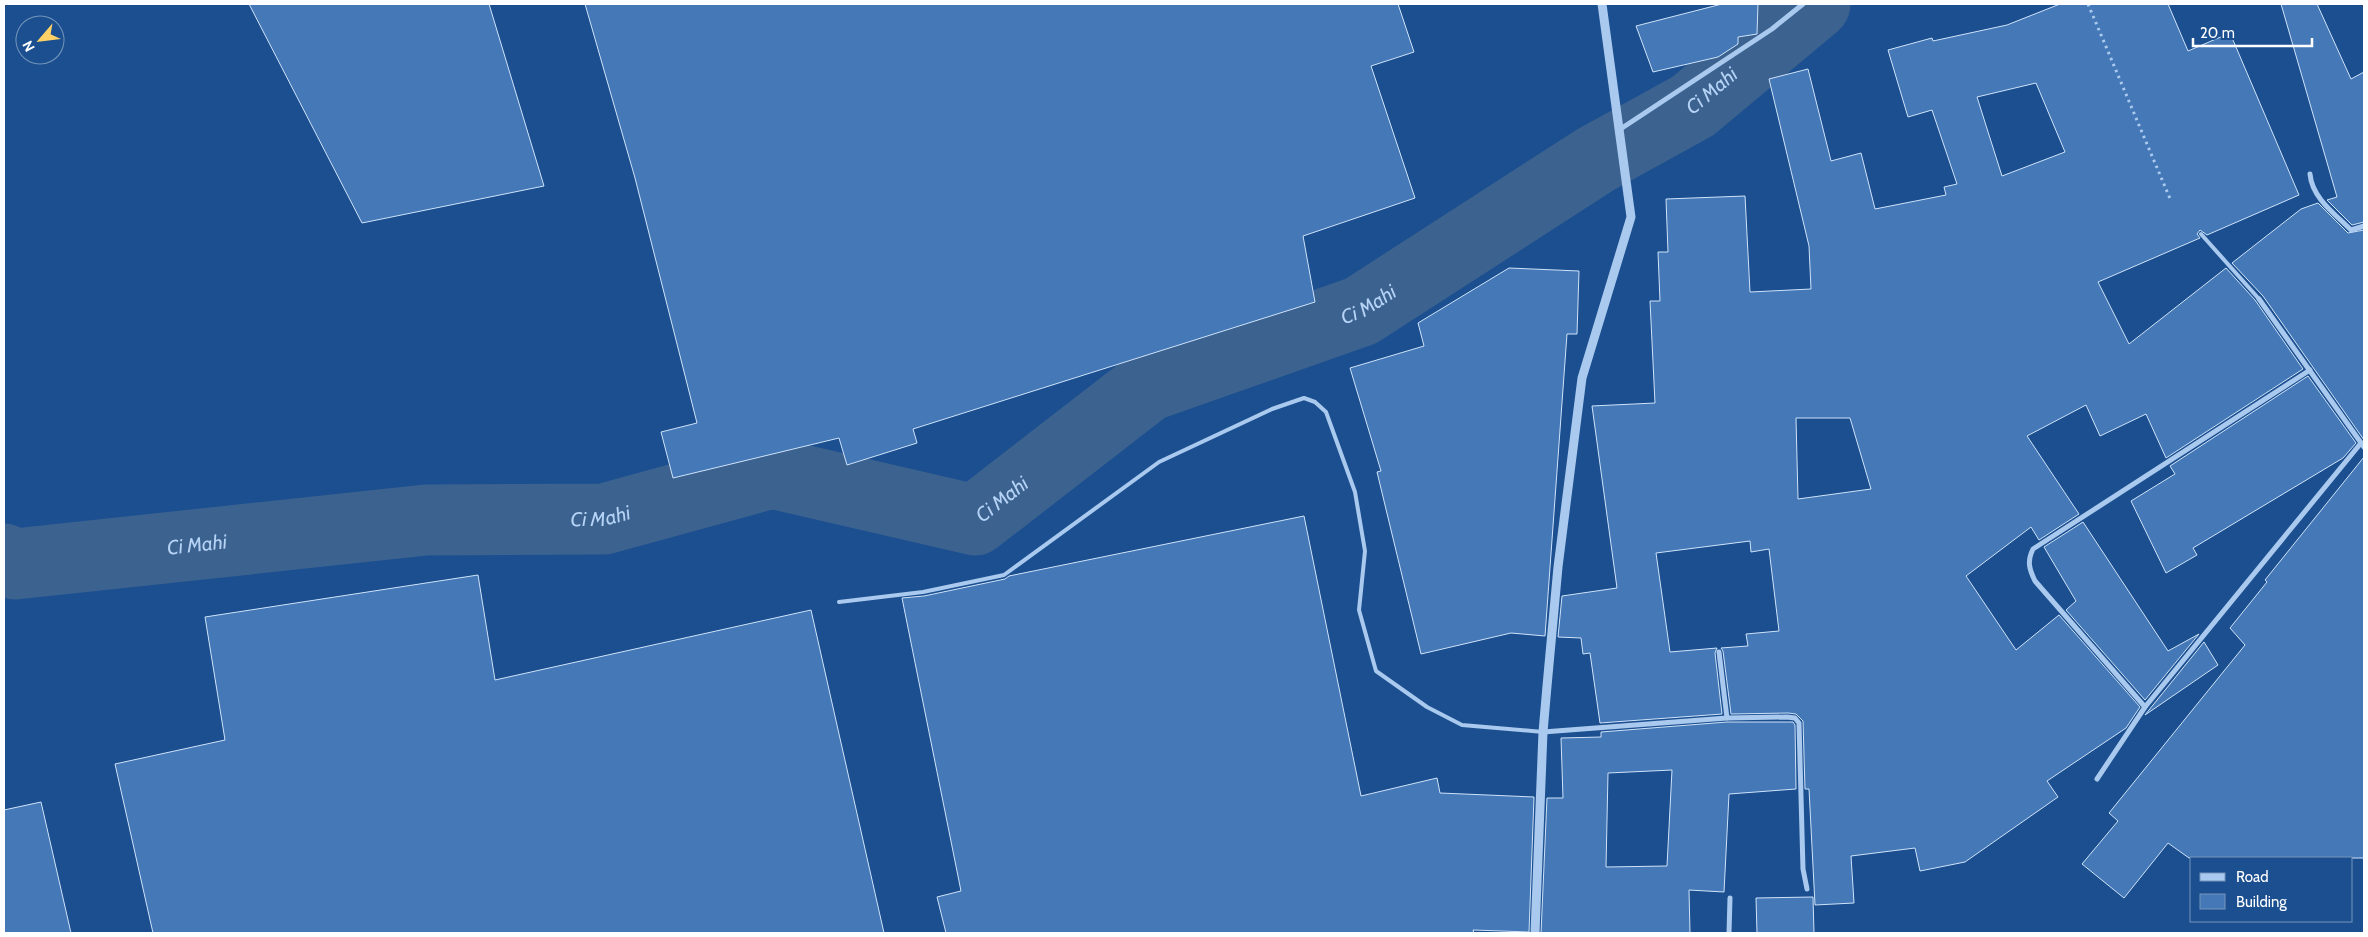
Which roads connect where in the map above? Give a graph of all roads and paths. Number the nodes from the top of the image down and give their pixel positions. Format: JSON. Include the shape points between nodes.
{"nodes":[{"id":1,"x":1602,"y":4,"type":"edge"},
{"id":2,"x":1803,"y":4,"type":"edge"},
{"id":3,"x":2088,"y":4,"type":"edge"},
{"id":4,"x":1620,"y":135,"type":"junction"},
{"id":5,"x":2310,"y":174,"type":"dead end"},
{"id":6,"x":2171,"y":201,"type":"dead end"},
{"id":7,"x":2364,"y":226,"type":"edge"},
{"id":8,"x":2201,"y":234,"type":"dead end"},
{"id":9,"x":2259,"y":299,"type":"joint"},
{"id":10,"x":2310,"y":370,"type":"junction"},
{"id":11,"x":2363,"y":445,"type":"edge"},
{"id":12,"x":839,"y":602,"type":"dead end"},
{"id":13,"x":1719,"y":652,"type":"dead end"},
{"id":14,"x":2145,"y":707,"type":"junction"},
{"id":15,"x":1727,"y":718,"type":"junction"},
{"id":16,"x":1543,"y":732,"type":"junction"},
{"id":17,"x":2097,"y":779,"type":"dead end"},
{"id":18,"x":1807,"y":889,"type":"dead end"},
{"id":19,"x":1730,"y":898,"type":"dead end"},
{"id":20,"x":1535,"y":933,"type":"edge"},
{"id":21,"x":1729,"y":933,"type":"edge"}],
"edges":[{"from":1,"to":4,"type":"street"},
{"from":2,"to":4,"type":"street"},
{"from":3,"to":6,"type":"path"},
{"from":4,"to":16,"type":"street","via":[[1631,217],[1582,378],[1558,567]]},
{"from":5,"to":7,"type":"street","via":[[2311,185],[2318,196],[2351,230]]},
{"from":8,"to":9,"type":"lane"},
{"from":9,"to":10,"type":"street"},
{"from":10,"to":11,"type":"street"},
{"from":10,"to":14,"type":"street","via":[[2033,549],[2028,564],[2034,581]]},
{"from":11,"to":14,"type":"street"},
{"from":12,"to":16,"type":"lane","via":[[923,592],[1004,575],[1159,462],[1272,409],[1304,398],[1315,402],[1326,412],[1355,492],[1365,551],[1359,610],[1376,670],[1427,707],[1462,725]]},
{"from":13,"to":15,"type":"street"},
{"from":14,"to":17,"type":"street"},
{"from":15,"to":16,"type":"street"},
{"from":15,"to":18,"type":"street","via":[[1794,718],[1799,723],[1803,869]]},
{"from":16,"to":20,"type":"street"},
{"from":19,"to":21,"type":"street"}]}
